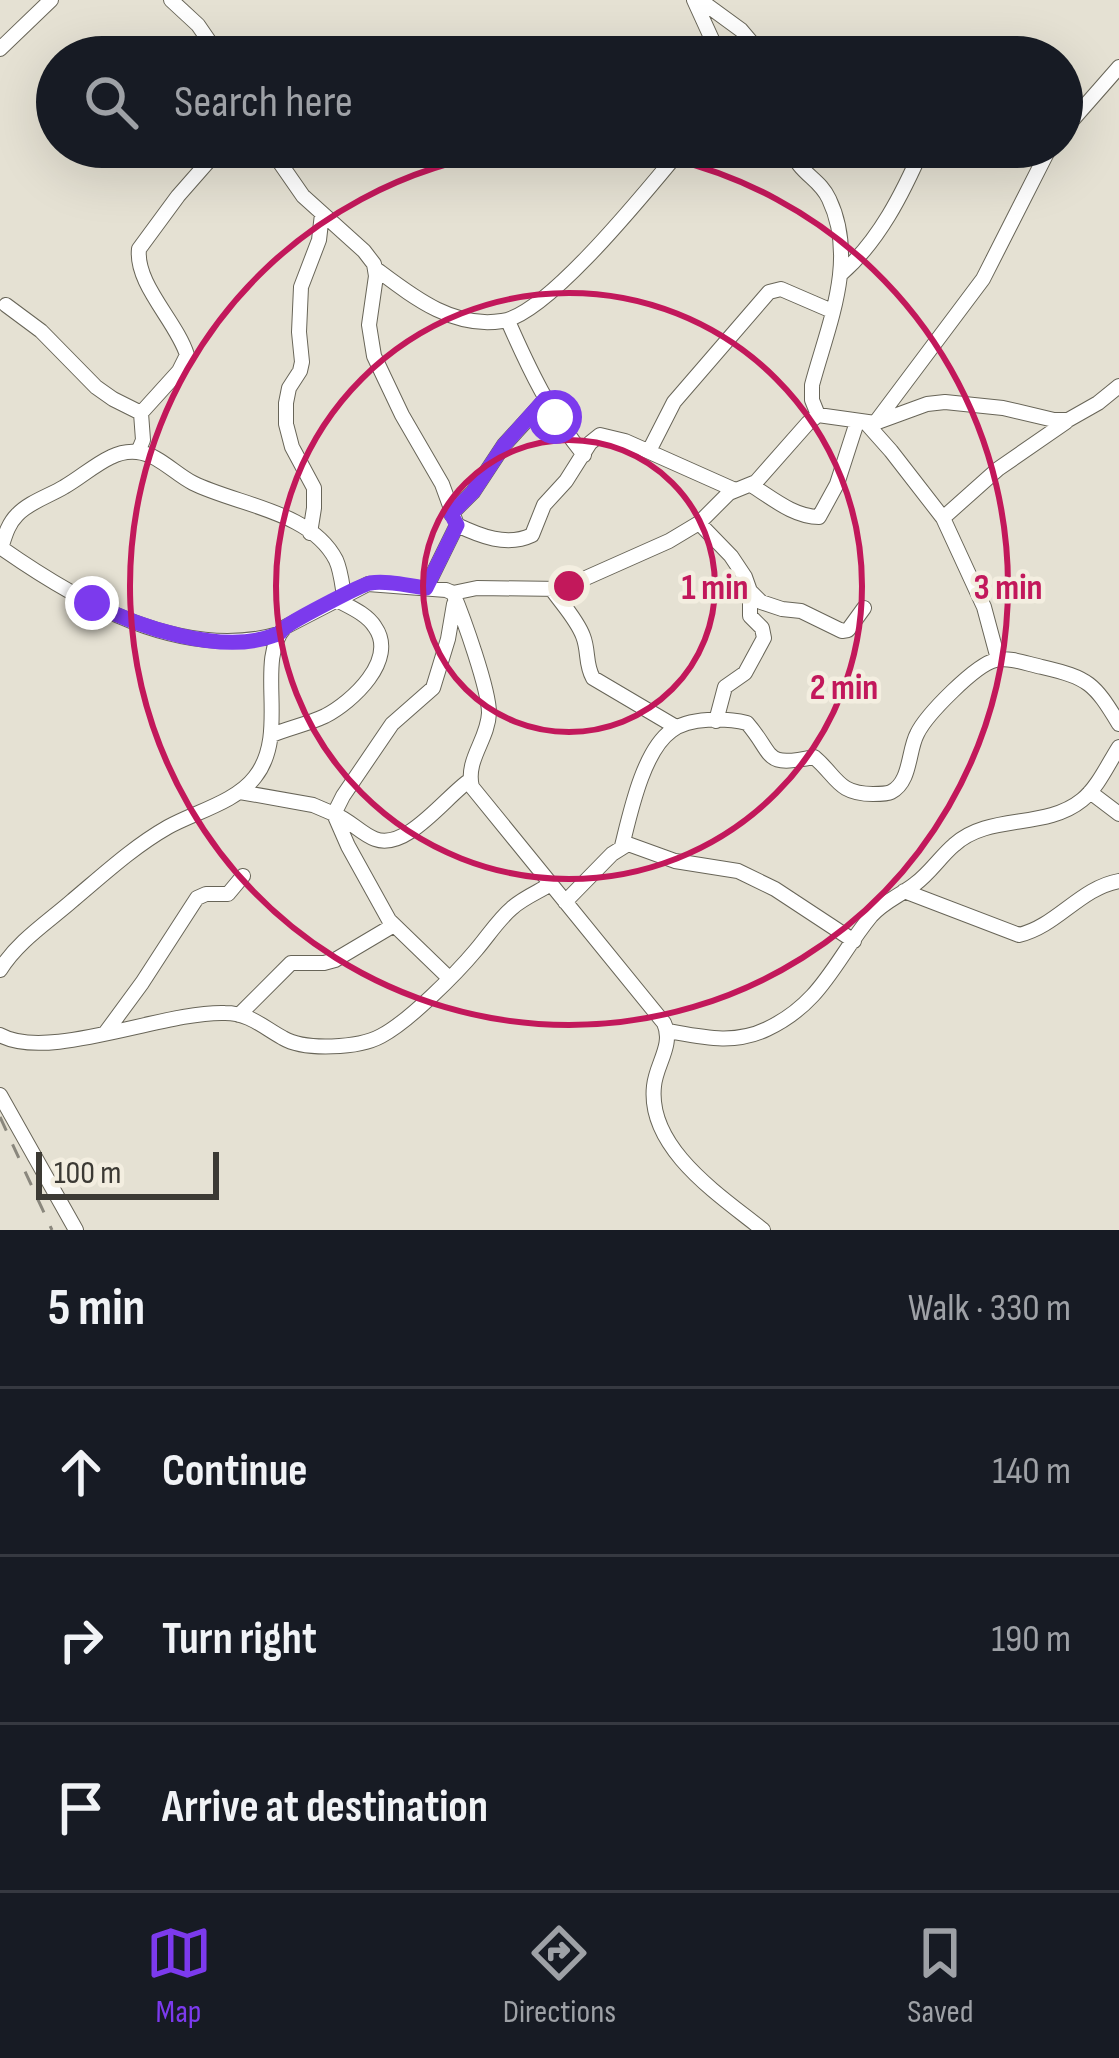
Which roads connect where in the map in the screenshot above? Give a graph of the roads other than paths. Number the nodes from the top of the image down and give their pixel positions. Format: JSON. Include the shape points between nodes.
{"nodes":[{"id":1,"x":51,"y":0,"type":"edge"},
{"id":2,"x":171,"y":0,"type":"edge"},
{"id":3,"x":697,"y":0,"type":"edge"},
{"id":4,"x":206,"y":36,"type":"edge"},
{"id":5,"x":712,"y":36,"type":"edge"},
{"id":6,"x":746,"y":36,"type":"edge"},
{"id":7,"x":0,"y":50,"type":"edge"},
{"id":8,"x":1119,"y":67,"type":"edge"},
{"id":9,"x":1083,"y":108,"type":"edge"},
{"id":10,"x":203,"y":168,"type":"edge"},
{"id":11,"x":283,"y":168,"type":"edge"},
{"id":12,"x":664,"y":168,"type":"edge"},
{"id":13,"x":800,"y":168,"type":"edge"},
{"id":14,"x":913,"y":168,"type":"edge"},
{"id":15,"x":1038,"y":168,"type":"edge"},
{"id":16,"x":322,"y":214,"type":"junction"},
{"id":17,"x":376,"y":269,"type":"junction"},
{"id":18,"x":842,"y":274,"type":"junction"},
{"id":19,"x":6,"y":305,"type":"dead end"},
{"id":20,"x":832,"y":311,"type":"junction"},
{"id":21,"x":508,"y":321,"type":"junction"},
{"id":22,"x":1119,"y":386,"type":"edge"},
{"id":23,"x":545,"y":399,"type":"junction"},
{"id":24,"x":141,"y":413,"type":"junction"},
{"id":25,"x":818,"y":415,"type":"junction"},
{"id":26,"x":1068,"y":420,"type":"junction"},
{"id":27,"x":866,"y":423,"type":"junction"},
{"id":28,"x":649,"y":451,"type":"junction"},
{"id":29,"x":138,"y":452,"type":"junction"},
{"id":30,"x":584,"y":455,"type":"junction"},
{"id":31,"x":743,"y":487,"type":"junction"},
{"id":32,"x":943,"y":518,"type":"junction"},
{"id":33,"x":454,"y":519,"type":"junction"},
{"id":34,"x":699,"y":523,"type":"junction"},
{"id":35,"x":310,"y":533,"type":"junction"},
{"id":36,"x":0,"y":548,"type":"edge"},
{"id":37,"x":426,"y":588,"type":"junction"},
{"id":38,"x":553,"y":591,"type":"junction"},
{"id":39,"x":750,"y":591,"type":"junction"},
{"id":40,"x":454,"y":595,"type":"junction"},
{"id":41,"x":340,"y":598,"type":"junction"},
{"id":42,"x":864,"y":608,"type":"dead end"},
{"id":43,"x":279,"y":634,"type":"junction"},
{"id":44,"x":998,"y":659,"type":"junction"},
{"id":45,"x":716,"y":721,"type":"junction"},
{"id":46,"x":1119,"y":724,"type":"edge"},
{"id":47,"x":676,"y":727,"type":"junction"},
{"id":48,"x":272,"y":735,"type":"junction"},
{"id":49,"x":1119,"y":747,"type":"edge"},
{"id":50,"x":470,"y":780,"type":"junction"},
{"id":51,"x":240,"y":792,"type":"junction"},
{"id":52,"x":1090,"y":792,"type":"junction"},
{"id":53,"x":334,"y":814,"type":"junction"},
{"id":54,"x":1119,"y":814,"type":"edge"},
{"id":55,"x":622,"y":846,"type":"junction"},
{"id":56,"x":243,"y":876,"type":"dead end"},
{"id":57,"x":1119,"y":881,"type":"edge"},
{"id":58,"x":551,"y":884,"type":"junction"},
{"id":59,"x":904,"y":891,"type":"junction"},
{"id":60,"x":565,"y":902,"type":"junction"},
{"id":61,"x":394,"y":925,"type":"junction"},
{"id":62,"x":854,"y":941,"type":"junction"},
{"id":63,"x":0,"y":970,"type":"edge"},
{"id":64,"x":449,"y":978,"type":"junction"},
{"id":65,"x":239,"y":1015,"type":"junction"},
{"id":66,"x":668,"y":1031,"type":"junction"},
{"id":67,"x":106,"y":1032,"type":"junction"},
{"id":68,"x":0,"y":1036,"type":"edge"},
{"id":69,"x":0,"y":1095,"type":"edge"},
{"id":70,"x":76,"y":1230,"type":"edge"},
{"id":71,"x":764,"y":1230,"type":"edge"}],
"edges":[{"from":1,"to":7,"type":"street"},
{"from":2,"to":4,"type":"street"},
{"from":3,"to":5,"type":"street"},
{"from":3,"to":6,"type":"street"},
{"from":8,"to":9,"type":"street"},
{"from":10,"to":24,"type":"street","via":[[139,249],[143,274],[187,356]]},
{"from":11,"to":16,"type":"street"},
{"from":12,"to":21,"type":"street","via":[[607,237]]},
{"from":13,"to":18,"type":"street","via":[[830,199]]},
{"from":14,"to":18,"type":"street","via":[[872,242]]},
{"from":15,"to":27,"type":"street","via":[[983,279]]},
{"from":16,"to":17,"type":"street"},
{"from":16,"to":35,"type":"street","via":[[301,287],[302,362],[286,403],[292,447],[314,488]]},
{"from":17,"to":21,"type":"street","via":[[429,307]]},
{"from":17,"to":33,"type":"street","via":[[374,356]]},
{"from":18,"to":20,"type":"street"},
{"from":19,"to":24,"type":"street","via":[[96,387]]},
{"from":20,"to":25,"type":"street","via":[[812,385]]},
{"from":20,"to":28,"type":"street","via":[[781,289],[770,292],[682,392]]},
{"from":21,"to":23,"type":"street"},
{"from":22,"to":26,"type":"street"},
{"from":23,"to":30,"type":"street"},
{"from":23,"to":33,"type":"street"},
{"from":24,"to":29,"type":"street"},
{"from":25,"to":27,"type":"street"},
{"from":25,"to":31,"type":"street","via":[[760,479]]},
{"from":26,"to":27,"type":"street","via":[[945,402]]},
{"from":26,"to":32,"type":"street"},
{"from":27,"to":31,"type":"street","via":[[819,517]]},
{"from":27,"to":32,"type":"street"},
{"from":28,"to":30,"type":"street","via":[[600,435]]},
{"from":28,"to":31,"type":"street"},
{"from":29,"to":35,"type":"street"},
{"from":29,"to":36,"type":"street","via":[[108,458],[28,506]]},
{"from":30,"to":33,"type":"street","via":[[525,539],[495,539]]},
{"from":31,"to":34,"type":"street"},
{"from":32,"to":44,"type":"street"},
{"from":33,"to":37,"type":"street"},
{"from":34,"to":38,"type":"street"},
{"from":34,"to":39,"type":"street"},
{"from":35,"to":41,"type":"street","via":[[336,560]]},
{"from":36,"to":43,"type":"street","via":[[92,603],[153,628],[235,641]]},
{"from":37,"to":40,"type":"street"},
{"from":37,"to":41,"type":"street","via":[[368,584]]},
{"from":38,"to":40,"type":"street"},
{"from":38,"to":47,"type":"street","via":[[580,629],[593,678]]},
{"from":39,"to":42,"type":"street","via":[[842,631]]},
{"from":39,"to":45,"type":"street","via":[[750,616],[764,638],[745,674],[725,687]]},
{"from":40,"to":50,"type":"street","via":[[489,709]]},
{"from":40,"to":53,"type":"street","via":[[433,688],[392,724]]},
{"from":41,"to":43,"type":"street"},
{"from":41,"to":48,"type":"street","via":[[376,627],[374,672],[328,714]]},
{"from":43,"to":48,"type":"street"},
{"from":44,"to":45,"type":"street","via":[[923,724],[903,777],[886,793],[849,792],[818,760],[781,761],[747,723]]},
{"from":44,"to":46,"type":"street","via":[[1087,682]]},
{"from":45,"to":47,"type":"street"},
{"from":47,"to":55,"type":"street","via":[[646,770]]},
{"from":48,"to":51,"type":"street","via":[[257,775]]},
{"from":49,"to":52,"type":"street"},
{"from":50,"to":53,"type":"street","via":[[395,839],[379,841]]},
{"from":50,"to":58,"type":"street"},
{"from":51,"to":53,"type":"street"},
{"from":51,"to":63,"type":"street","via":[[136,847]]},
{"from":52,"to":54,"type":"street"},
{"from":52,"to":59,"type":"street","via":[[1059,812],[968,834]]},
{"from":53,"to":61,"type":"street"},
{"from":55,"to":60,"type":"street"},
{"from":55,"to":62,"type":"street","via":[[739,871]]},
{"from":56,"to":67,"type":"street","via":[[228,894],[197,898]]},
{"from":57,"to":59,"type":"street","via":[[1094,887],[1018,935]]},
{"from":58,"to":60,"type":"street"},
{"from":58,"to":64,"type":"street","via":[[511,909]]},
{"from":59,"to":62,"type":"street","via":[[876,910]]},
{"from":60,"to":66,"type":"street"},
{"from":61,"to":64,"type":"street"},
{"from":61,"to":65,"type":"street","via":[[335,960],[291,962]]},
{"from":62,"to":66,"type":"street","via":[[811,1000],[766,1030],[721,1040]]},
{"from":64,"to":65,"type":"street","via":[[388,1032],[359,1042],[297,1044]]},
{"from":65,"to":67,"type":"street","via":[[199,1013]]},
{"from":66,"to":71,"type":"street","via":[[653,1093],[665,1136],[682,1162]]},
{"from":67,"to":68,"type":"street","via":[[52,1044]]},
{"from":69,"to":70,"type":"street"}]}
